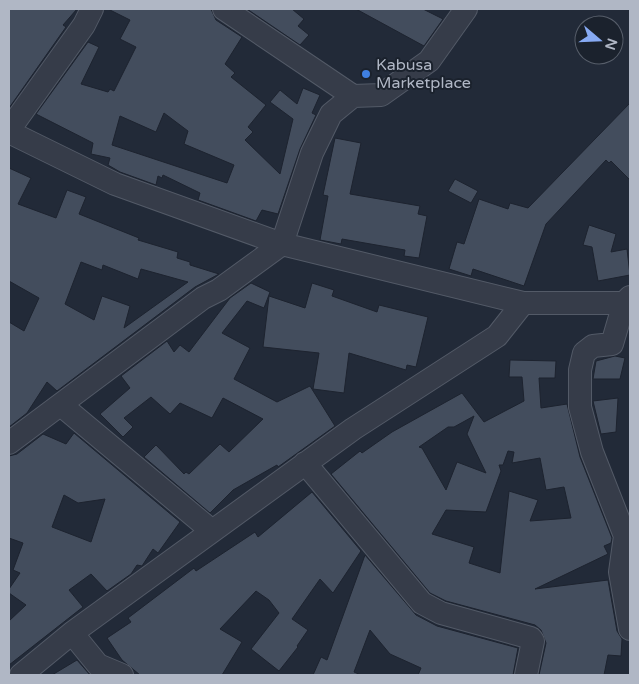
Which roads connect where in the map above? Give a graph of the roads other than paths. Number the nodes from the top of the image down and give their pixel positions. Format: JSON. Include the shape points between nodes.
{"nodes":[{"id":1,"x":92,"y":9,"type":"edge"},
{"id":2,"x":224,"y":9,"type":"edge"},
{"id":3,"x":466,"y":9,"type":"edge"},
{"id":4,"x":353,"y":96,"type":"junction"},
{"id":5,"x":9,"y":131,"type":"edge"},
{"id":6,"x":282,"y":244,"type":"junction"},
{"id":7,"x":628,"y":301,"type":"edge"},
{"id":8,"x":523,"y":303,"type":"junction"},
{"id":9,"x":61,"y":405,"type":"junction"},
{"id":10,"x":9,"y":443,"type":"edge"},
{"id":11,"x":305,"y":463,"type":"junction"},
{"id":12,"x":212,"y":530,"type":"junction"},
{"id":13,"x":630,"y":629,"type":"edge"},
{"id":14,"x":72,"y":633,"type":"junction"},
{"id":15,"x":21,"y":675,"type":"edge"},
{"id":16,"x":122,"y":675,"type":"edge"},
{"id":17,"x":526,"y":675,"type":"edge"}],
"edges":[{"from":1,"to":5,"type":"street"},
{"from":2,"to":4,"type":"street"},
{"from":3,"to":4,"type":"street","via":[[429,61],[381,95]]},
{"from":4,"to":6,"type":"street","via":[[331,114],[312,153]]},
{"from":5,"to":6,"type":"street","via":[[115,184]]},
{"from":6,"to":8,"type":"street"},
{"from":6,"to":9,"type":"street","via":[[203,298]]},
{"from":7,"to":8,"type":"street"},
{"from":7,"to":13,"type":"street","via":[[612,344],[594,346],[584,353],[580,370],[580,407],[592,452],[624,536],[620,572]]},
{"from":8,"to":11,"type":"street","via":[[497,336]]},
{"from":9,"to":10,"type":"street"},
{"from":9,"to":12,"type":"street"},
{"from":11,"to":12,"type":"street"},
{"from":11,"to":17,"type":"street","via":[[422,603],[441,613],[531,638]]},
{"from":12,"to":14,"type":"street"},
{"from":14,"to":15,"type":"street"},
{"from":14,"to":16,"type":"street","via":[[98,665]]}]}
